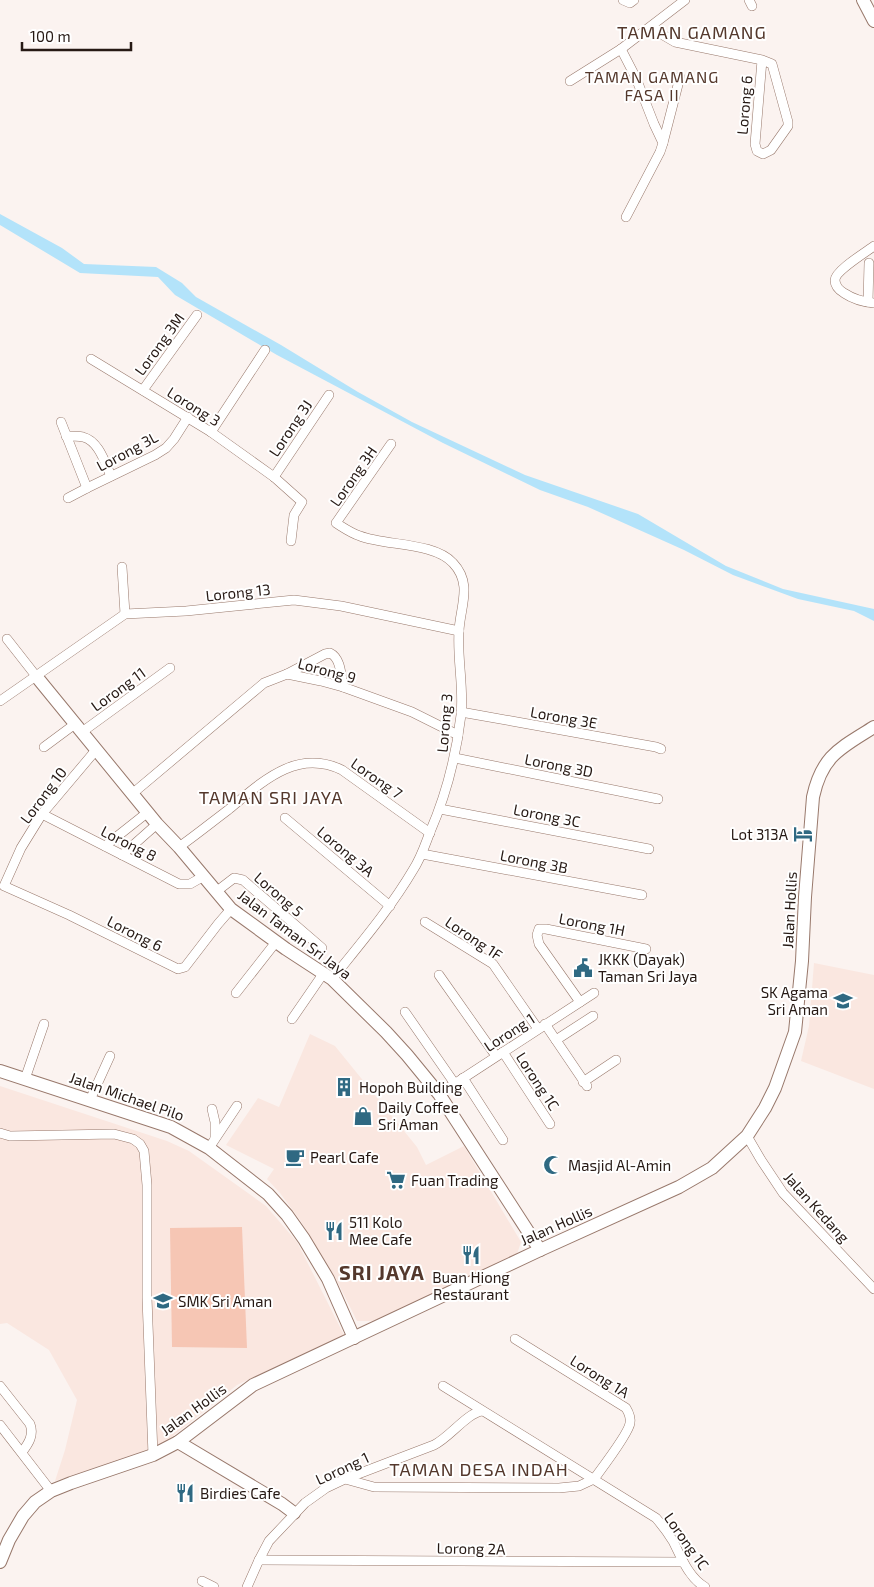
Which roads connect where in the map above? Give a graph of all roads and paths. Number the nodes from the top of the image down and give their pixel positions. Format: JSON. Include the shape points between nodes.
{"nodes":[{"id":1,"x":623,"y":0,"type":"edge"},
{"id":2,"x":634,"y":0,"type":"edge"},
{"id":3,"x":685,"y":0,"type":"edge"},
{"id":4,"x":863,"y":0,"type":"edge"},
{"id":5,"x":874,"y":21,"type":"edge"},
{"id":6,"x":652,"y":26,"type":"junction"},
{"id":7,"x":621,"y":49,"type":"junction"},
{"id":8,"x":762,"y":60,"type":"junction"},
{"id":9,"x":680,"y":77,"type":"dead end"},
{"id":10,"x":570,"y":81,"type":"dead end"},
{"id":11,"x":663,"y":143,"type":"junction"},
{"id":12,"x":626,"y":218,"type":"dead end"},
{"id":13,"x":874,"y":246,"type":"edge"},
{"id":14,"x":869,"y":263,"type":"dead end"},
{"id":15,"x":871,"y":302,"type":"edge"},
{"id":16,"x":196,"y":315,"type":"dead end"},
{"id":17,"x":265,"y":350,"type":"dead end"},
{"id":18,"x":91,"y":359,"type":"dead end"},
{"id":19,"x":143,"y":390,"type":"junction"},
{"id":20,"x":329,"y":395,"type":"dead end"},
{"id":21,"x":188,"y":417,"type":"junction"},
{"id":22,"x":61,"y":422,"type":"dead end"},
{"id":23,"x":211,"y":432,"type":"junction"},
{"id":24,"x":66,"y":436,"type":"junction"},
{"id":25,"x":392,"y":444,"type":"dead end"},
{"id":26,"x":111,"y":476,"type":"junction"},
{"id":27,"x":274,"y":477,"type":"junction"},
{"id":28,"x":87,"y":488,"type":"junction"},
{"id":29,"x":68,"y":498,"type":"dead end"},
{"id":30,"x":336,"y":523,"type":"joint"},
{"id":31,"x":291,"y":541,"type":"dead end"},
{"id":32,"x":122,"y":567,"type":"dead end"},
{"id":33,"x":125,"y":614,"type":"junction"},
{"id":34,"x":459,"y":631,"type":"junction"},
{"id":35,"x":7,"y":639,"type":"dead end"},
{"id":36,"x":170,"y":668,"type":"dead end"},
{"id":37,"x":287,"y":674,"type":"junction"},
{"id":38,"x":36,"y":676,"type":"junction"},
{"id":39,"x":343,"y":687,"type":"junction"},
{"id":40,"x":0,"y":701,"type":"edge"},
{"id":41,"x":461,"y":712,"type":"junction"},
{"id":42,"x":874,"y":727,"type":"edge"},
{"id":43,"x":79,"y":728,"type":"junction"},
{"id":44,"x":458,"y":735,"type":"junction"},
{"id":45,"x":44,"y":747,"type":"dead end"},
{"id":46,"x":661,"y":749,"type":"dead end"},
{"id":47,"x":96,"y":750,"type":"junction"},
{"id":48,"x":455,"y":758,"type":"junction"},
{"id":49,"x":132,"y":794,"type":"junction"},
{"id":50,"x":658,"y":799,"type":"dead end"},
{"id":51,"x":440,"y":809,"type":"junction"},
{"id":52,"x":148,"y":812,"type":"junction"},
{"id":53,"x":42,"y":814,"type":"junction"},
{"id":54,"x":285,"y":818,"type":"dead end"},
{"id":55,"x":157,"y":824,"type":"junction"},
{"id":56,"x":430,"y":833,"type":"junction"},
{"id":57,"x":105,"y":846,"type":"junction"},
{"id":58,"x":180,"y":847,"type":"junction"},
{"id":59,"x":649,"y":849,"type":"dead end"},
{"id":60,"x":422,"y":854,"type":"junction"},
{"id":61,"x":122,"y":855,"type":"junction"},
{"id":62,"x":204,"y":876,"type":"junction"},
{"id":63,"x":4,"y":886,"type":"joint"},
{"id":64,"x":217,"y":891,"type":"junction"},
{"id":65,"x":642,"y":895,"type":"dead end"},
{"id":66,"x":390,"y":906,"type":"junction"},
{"id":67,"x":232,"y":909,"type":"junction"},
{"id":68,"x":425,"y":922,"type":"dead end"},
{"id":69,"x":276,"y":942,"type":"junction"},
{"id":70,"x":322,"y":948,"type":"dead end"},
{"id":71,"x":646,"y":949,"type":"dead end"},
{"id":72,"x":439,"y":975,"type":"dead end"},
{"id":73,"x":328,"y":977,"type":"junction"},
{"id":74,"x":236,"y":993,"type":"dead end"},
{"id":75,"x":594,"y":993,"type":"dead end"},
{"id":76,"x":580,"y":1002,"type":"junction"},
{"id":77,"x":405,"y":1012,"type":"dead end"},
{"id":78,"x":593,"y":1016,"type":"dead end"},
{"id":79,"x":292,"y":1019,"type":"dead end"},
{"id":80,"x":44,"y":1024,"type":"dead end"},
{"id":81,"x":542,"y":1026,"type":"junction"},
{"id":82,"x":556,"y":1040,"type":"junction"},
{"id":83,"x":500,"y":1054,"type":"junction"},
{"id":84,"x":110,"y":1056,"type":"dead end"},
{"id":85,"x":616,"y":1060,"type":"dead end"},
{"id":86,"x":0,"y":1071,"type":"edge"},
{"id":87,"x":25,"y":1079,"type":"junction"},
{"id":88,"x":459,"y":1081,"type":"junction"},
{"id":89,"x":439,"y":1094,"type":"junction"},
{"id":90,"x":90,"y":1100,"type":"junction"},
{"id":91,"x":237,"y":1106,"type":"dead end"},
{"id":92,"x":212,"y":1109,"type":"dead end"},
{"id":93,"x":550,"y":1124,"type":"dead end"},
{"id":94,"x":0,"y":1133,"type":"edge"},
{"id":95,"x":748,"y":1136,"type":"junction"},
{"id":96,"x":503,"y":1140,"type":"dead end"},
{"id":97,"x":212,"y":1143,"type":"junction"},
{"id":98,"x":540,"y":1250,"type":"junction"},
{"id":99,"x":874,"y":1289,"type":"edge"},
{"id":100,"x":354,"y":1338,"type":"junction"},
{"id":101,"x":515,"y":1339,"type":"dead end"},
{"id":102,"x":0,"y":1386,"type":"edge"},
{"id":103,"x":443,"y":1386,"type":"dead end"},
{"id":104,"x":482,"y":1411,"type":"junction"},
{"id":105,"x":0,"y":1425,"type":"edge"},
{"id":106,"x":178,"y":1442,"type":"junction"},
{"id":107,"x":22,"y":1452,"type":"junction"},
{"id":108,"x":153,"y":1456,"type":"junction"},
{"id":109,"x":345,"y":1479,"type":"junction"},
{"id":110,"x":594,"y":1479,"type":"junction"},
{"id":111,"x":50,"y":1491,"type":"junction"},
{"id":112,"x":294,"y":1513,"type":"junction"},
{"id":113,"x":259,"y":1560,"type":"junction"},
{"id":114,"x":0,"y":1562,"type":"edge"},
{"id":115,"x":683,"y":1562,"type":"junction"},
{"id":116,"x":202,"y":1581,"type":"dead end"},
{"id":117,"x":214,"y":1587,"type":"edge"},
{"id":118,"x":247,"y":1587,"type":"edge"},
{"id":119,"x":705,"y":1587,"type":"edge"}],
"edges":[{"from":1,"to":2,"type":"street","via":[[630,3]]},
{"from":3,"to":6,"type":"street"},
{"from":4,"to":5,"type":"street"},
{"from":6,"to":7,"type":"street"},
{"from":6,"to":8,"type":"street","name":"Lorong 6","via":[[675,42]]},
{"from":7,"to":10,"type":"street"},
{"from":7,"to":11,"type":"street"},
{"from":8,"to":8,"type":"street","name":"Lorong 6","via":[[774,66],[788,122],[771,150],[763,154],[755,144]]},
{"from":9,"to":11,"type":"street"},
{"from":11,"to":12,"type":"street"},
{"from":13,"to":15,"type":"street","via":[[835,277],[838,288],[846,294]]},
{"from":14,"to":15,"type":"street"},
{"from":16,"to":19,"type":"street","name":"Lorong 3M"},
{"from":17,"to":23,"type":"street"},
{"from":18,"to":19,"type":"street","name":"Lorong 3"},
{"from":19,"to":21,"type":"street","name":"Lorong 3"},
{"from":20,"to":27,"type":"street","name":"Lorong 3J"},
{"from":21,"to":23,"type":"street","name":"Lorong 3"},
{"from":21,"to":26,"type":"street","name":"Lorong 3L","via":[[166,448]]},
{"from":22,"to":24,"type":"street"},
{"from":23,"to":27,"type":"street","name":"Lorong 3"},
{"from":24,"to":26,"type":"street","via":[[84,437],[94,444]]},
{"from":24,"to":28,"type":"street"},
{"from":25,"to":30,"type":"street","name":"Lorong 3H"},
{"from":26,"to":28,"type":"street","name":"Lorong 3L"},
{"from":27,"to":31,"type":"street","name":"Lorong 3","via":[[302,502],[294,515]]},
{"from":28,"to":29,"type":"street","name":"Lorong 3L"},
{"from":30,"to":34,"type":"street","name":"Lorong 3","via":[[360,536],[434,551],[452,562],[459,571],[465,591]]},
{"from":32,"to":33,"type":"street"},
{"from":33,"to":34,"type":"street","name":"Lorong 13","via":[[294,600]]},
{"from":33,"to":38,"type":"street"},
{"from":34,"to":41,"type":"street","name":"Lorong 3"},
{"from":35,"to":38,"type":"street"},
{"from":36,"to":43,"type":"street","name":"Lorong 11"},
{"from":37,"to":39,"type":"street","name":"Lorong 9"},
{"from":37,"to":39,"type":"street","via":[[330,653],[338,662]]},
{"from":37,"to":49,"type":"street","name":"Lorong 9","via":[[264,683]]},
{"from":38,"to":40,"type":"street"},
{"from":38,"to":43,"type":"street","name":"Jalan Taman Sri Jaya"},
{"from":39,"to":44,"type":"street","name":"Lorong 9","via":[[412,712]]},
{"from":41,"to":44,"type":"street","name":"Lorong 3"},
{"from":41,"to":46,"type":"street","name":"Lorong 3E"},
{"from":42,"to":95,"type":"street","name":"Jalan Hollis","via":[[831,757],[816,782],[795,1032],[765,1108]]},
{"from":43,"to":45,"type":"street","name":"Lorong 11"},
{"from":43,"to":47,"type":"street","name":"Jalan Taman Sri Jaya"},
{"from":44,"to":48,"type":"street","name":"Lorong 3"},
{"from":47,"to":49,"type":"street","name":"Jalan Taman Sri Jaya"},
{"from":47,"to":53,"type":"street","name":"Lorong 10"},
{"from":48,"to":50,"type":"street","name":"Lorong 3D"},
{"from":48,"to":51,"type":"street","name":"Lorong 3"},
{"from":49,"to":52,"type":"street","name":"Jalan Taman Sri Jaya"},
{"from":51,"to":56,"type":"street","name":"Lorong 3"},
{"from":51,"to":59,"type":"street","name":"Lorong 3C"},
{"from":52,"to":55,"type":"street","name":"Jalan Taman Sri Jaya"},
{"from":52,"to":57,"type":"street"},
{"from":53,"to":57,"type":"street","name":"Lorong 8"},
{"from":53,"to":63,"type":"street","name":"Lorong 10","via":[[21,848]]},
{"from":54,"to":66,"type":"street","name":"Lorong 3A"},
{"from":55,"to":58,"type":"street","name":"Jalan Taman Sri Jaya"},
{"from":55,"to":61,"type":"street"},
{"from":56,"to":58,"type":"street","name":"Lorong 7","via":[[342,770],[315,762],[292,766],[262,781]]},
{"from":56,"to":60,"type":"street","name":"Lorong 3"},
{"from":57,"to":61,"type":"street","name":"Lorong 8"},
{"from":58,"to":62,"type":"street","name":"Jalan Taman Sri Jaya"},
{"from":60,"to":65,"type":"street","name":"Lorong 3B"},
{"from":60,"to":66,"type":"street","name":"Lorong 3"},
{"from":61,"to":62,"type":"street","name":"Lorong 8","via":[[179,884],[190,884]]},
{"from":62,"to":64,"type":"street","name":"Jalan Taman Sri Jaya"},
{"from":63,"to":67,"type":"street","name":"Lorong 6","via":[[178,969],[185,967]]},
{"from":64,"to":67,"type":"street","name":"Jalan Taman Sri Jaya"},
{"from":64,"to":70,"type":"street","name":"Lorong 5","via":[[234,878],[243,880]]},
{"from":66,"to":73,"type":"street","name":"Lorong 3"},
{"from":67,"to":69,"type":"street","name":"Jalan Taman Sri Jaya"},
{"from":68,"to":81,"type":"street","name":"Lorong 1F","via":[[493,964]]},
{"from":69,"to":73,"type":"street","name":"Jalan Taman Sri Jaya"},
{"from":69,"to":74,"type":"street"},
{"from":71,"to":76,"type":"street","name":"Lorong 1H","via":[[539,929],[539,944]]},
{"from":72,"to":83,"type":"street","name":"Lorong 1C"},
{"from":73,"to":79,"type":"street","name":"Lorong 3"},
{"from":73,"to":89,"type":"street","name":"Jalan Taman Sri Jaya","via":[[391,1037]]},
{"from":75,"to":76,"type":"street","name":"Lorong 1"},
{"from":76,"to":81,"type":"street","name":"Lorong 1"},
{"from":77,"to":88,"type":"street"},
{"from":78,"to":82,"type":"street"},
{"from":80,"to":87,"type":"street"},
{"from":81,"to":82,"type":"street","name":"Lorong 1F"},
{"from":81,"to":83,"type":"street","name":"Lorong 1"},
{"from":82,"to":85,"type":"street","name":"Lorong 1F","via":[[585,1084]]},
{"from":83,"to":88,"type":"street","name":"Lorong 1"},
{"from":83,"to":93,"type":"street","name":"Lorong 1C"},
{"from":84,"to":90,"type":"street"},
{"from":86,"to":87,"type":"street","name":"Jalan Michael Pilo"},
{"from":87,"to":90,"type":"street","name":"Jalan Michael Pilo"},
{"from":88,"to":89,"type":"street","name":"Lorong 1"},
{"from":88,"to":96,"type":"street"},
{"from":89,"to":98,"type":"street","name":"Jalan Taman Sri Jaya"},
{"from":90,"to":97,"type":"street","name":"Jalan Michael Pilo"},
{"from":91,"to":97,"type":"street"},
{"from":92,"to":97,"type":"street","via":[[215,1122]]},
{"from":94,"to":108,"type":"street","via":[[10,1136],[114,1134],[133,1139],[144,1151]]},
{"from":95,"to":98,"type":"street","name":"Jalan Hollis","via":[[712,1168],[679,1187]]},
{"from":95,"to":99,"type":"street","name":"Jalan Kedang","via":[[783,1192]]},
{"from":97,"to":100,"type":"street","name":"Jalan Michael Pilo","via":[[287,1215],[328,1279]]},
{"from":98,"to":100,"type":"street","name":"Jalan Hollis"},
{"from":100,"to":106,"type":"street","name":"Jalan Hollis","via":[[253,1385]]},
{"from":101,"to":110,"type":"street","name":"Lorong 1A","via":[[629,1412],[629,1428]]},
{"from":102,"to":107,"type":"street","via":[[32,1429],[30,1440]]},
{"from":103,"to":104,"type":"street"},
{"from":104,"to":109,"type":"street","name":"Lorong 1","via":[[474,1413],[434,1445]]},
{"from":104,"to":110,"type":"street"},
{"from":105,"to":107,"type":"street"},
{"from":106,"to":108,"type":"street","name":"Jalan Hollis"},
{"from":106,"to":112,"type":"street"},
{"from":107,"to":111,"type":"street"},
{"from":108,"to":111,"type":"street","name":"Jalan Hollis"},
{"from":109,"to":110,"type":"street","via":[[374,1487],[559,1488],[578,1486]]},
{"from":109,"to":112,"type":"street","name":"Lorong 1","via":[[326,1488]]},
{"from":110,"to":115,"type":"street","name":"Lorong 1C","via":[[656,1518]]},
{"from":111,"to":114,"type":"street","name":"Jalan Hollis","via":[[23,1516]]},
{"from":112,"to":113,"type":"street","name":"Lorong 1","via":[[269,1541]]},
{"from":113,"to":115,"type":"street","name":"Lorong 2A"},
{"from":113,"to":118,"type":"street","name":"Lorong 1"},
{"from":115,"to":119,"type":"street","name":"Lorong 1C"},
{"from":116,"to":117,"type":"street"}]}
